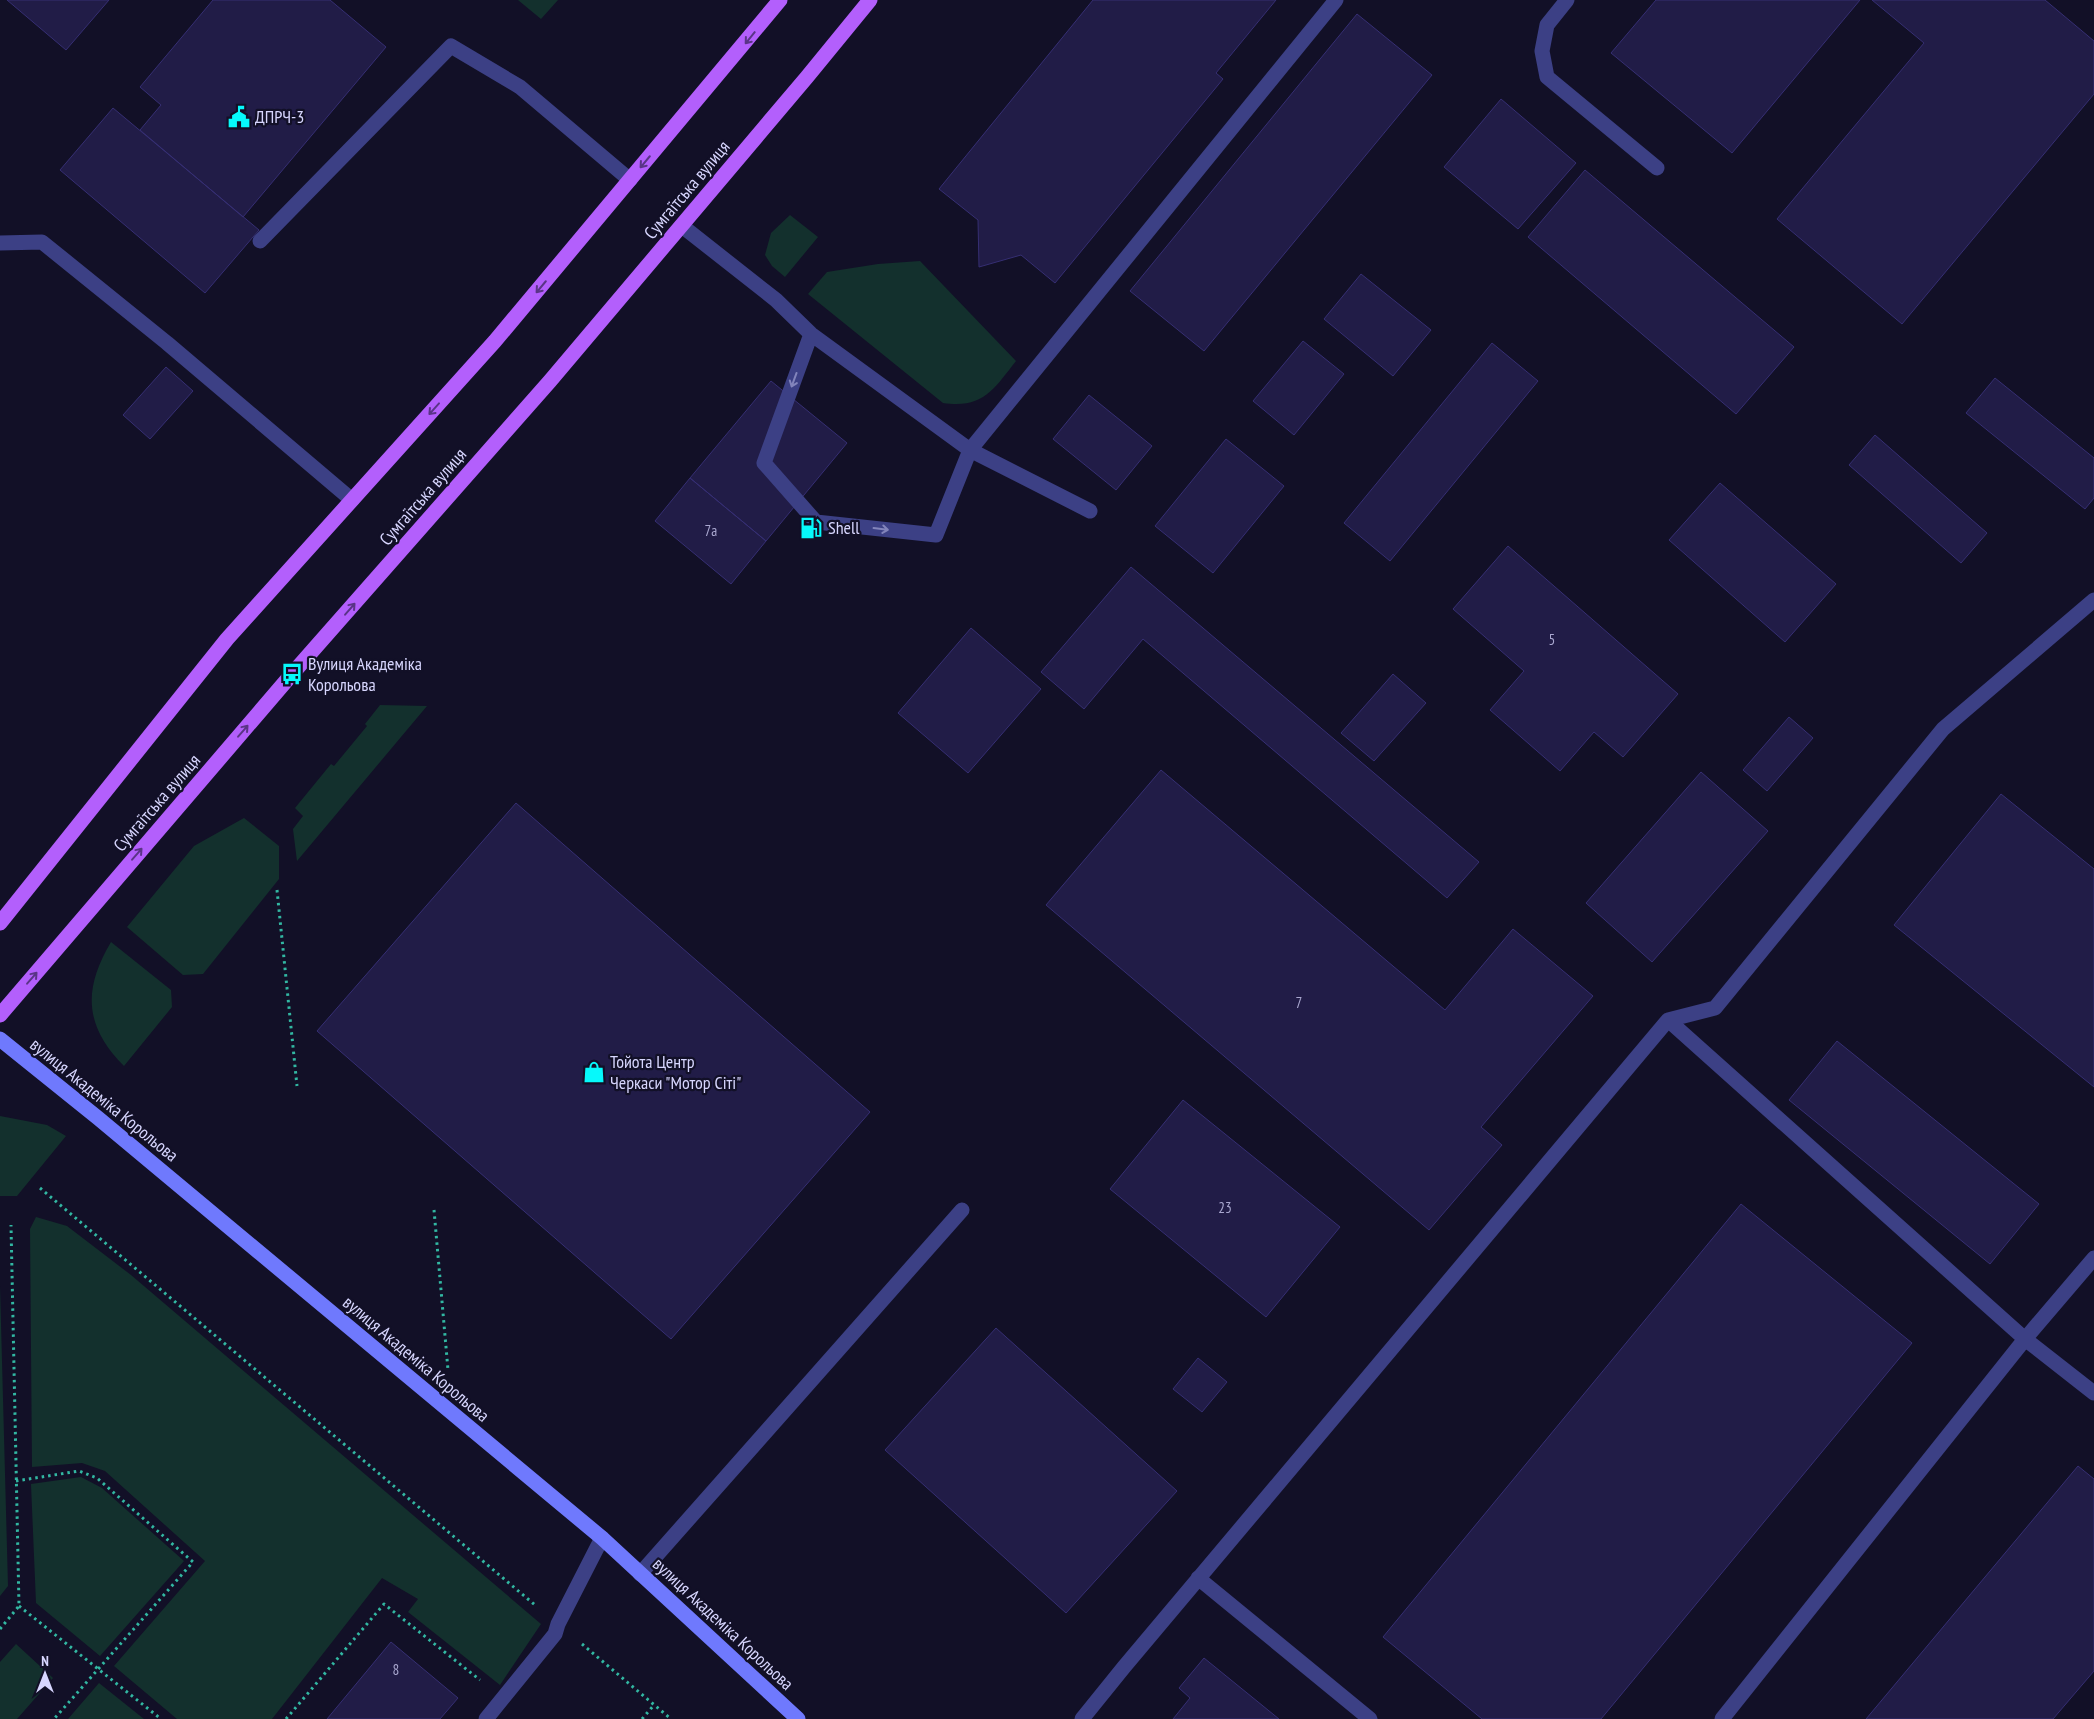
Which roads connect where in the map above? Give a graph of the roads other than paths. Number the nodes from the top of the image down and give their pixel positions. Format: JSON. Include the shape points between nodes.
{"nodes":[{"id":1,"x":780,"y":0,"type":"edge"},
{"id":2,"x":870,"y":0,"type":"edge"},
{"id":3,"x":1336,"y":0,"type":"edge"},
{"id":4,"x":1567,"y":0,"type":"edge"},
{"id":5,"x":1657,"y":168,"type":"dead end"},
{"id":6,"x":630,"y":180,"type":"junction"},
{"id":7,"x":682,"y":226,"type":"junction"},
{"id":8,"x":260,"y":241,"type":"dead end"},
{"id":9,"x":0,"y":243,"type":"edge"},
{"id":10,"x":811,"y":334,"type":"junction"},
{"id":11,"x":970,"y":450,"type":"junction"},
{"id":12,"x":352,"y":500,"type":"junction"},
{"id":13,"x":1090,"y":511,"type":"dead end"},
{"id":14,"x":2094,"y":600,"type":"edge"},
{"id":15,"x":0,"y":923,"type":"edge"},
{"id":16,"x":0,"y":1015,"type":"edge"},
{"id":17,"x":1668,"y":1020,"type":"junction"},
{"id":18,"x":0,"y":1039,"type":"edge"},
{"id":19,"x":962,"y":1210,"type":"dead end"},
{"id":20,"x":2094,"y":1258,"type":"edge"},
{"id":21,"x":2025,"y":1338,"type":"junction"},
{"id":22,"x":2094,"y":1393,"type":"edge"},
{"id":23,"x":602,"y":1538,"type":"junction"},
{"id":24,"x":640,"y":1574,"type":"junction"},
{"id":25,"x":1198,"y":1578,"type":"junction"},
{"id":26,"x":486,"y":1719,"type":"edge"},
{"id":27,"x":798,"y":1719,"type":"edge"},
{"id":28,"x":1082,"y":1719,"type":"edge"},
{"id":29,"x":1370,"y":1719,"type":"edge"},
{"id":30,"x":1722,"y":1719,"type":"edge"}],
"edges":[{"from":1,"to":6,"type":"main road","one_way":true},
{"from":2,"to":7,"type":"main road","name":"Сумгаїтська вулиця"},
{"from":3,"to":11,"type":"lane"},
{"from":4,"to":5,"type":"lane","via":[[1547,26],[1542,51],[1547,77]]},
{"from":6,"to":8,"type":"lane","via":[[520,87],[451,46]]},
{"from":6,"to":12,"type":"main road","one_way":true,"via":[[495,341]]},
{"from":7,"to":10,"type":"lane","via":[[776,300]]},
{"from":16,"to":7,"type":"main road","name":"Сумгаїтська вулиця","one_way":true},
{"from":9,"to":12,"type":"lane","via":[[42,242]]},
{"from":10,"to":11,"type":"lane"},
{"from":10,"to":11,"type":"lane","one_way":true,"via":[[764,463],[816,522],[936,535]]},
{"from":11,"to":13,"type":"lane"},
{"from":12,"to":15,"type":"main road","via":[[227,639]]},
{"from":14,"to":17,"type":"lane","via":[[1943,729],[1714,1008]]},
{"from":17,"to":21,"type":"lane"},
{"from":17,"to":25,"type":"lane"},
{"from":18,"to":23,"type":"street","name":"вулиця Академіка Корольова"},
{"from":19,"to":24,"type":"lane"},
{"from":20,"to":21,"type":"lane"},
{"from":21,"to":22,"type":"lane"},
{"from":21,"to":30,"type":"lane"},
{"from":23,"to":24,"type":"street","name":"вулиця Академіка Корольова"},
{"from":23,"to":26,"type":"lane","via":[[555,1634]]},
{"from":24,"to":27,"type":"street","name":"вулиця Академіка Корольова"},
{"from":25,"to":28,"type":"lane"},
{"from":25,"to":29,"type":"lane"}]}
